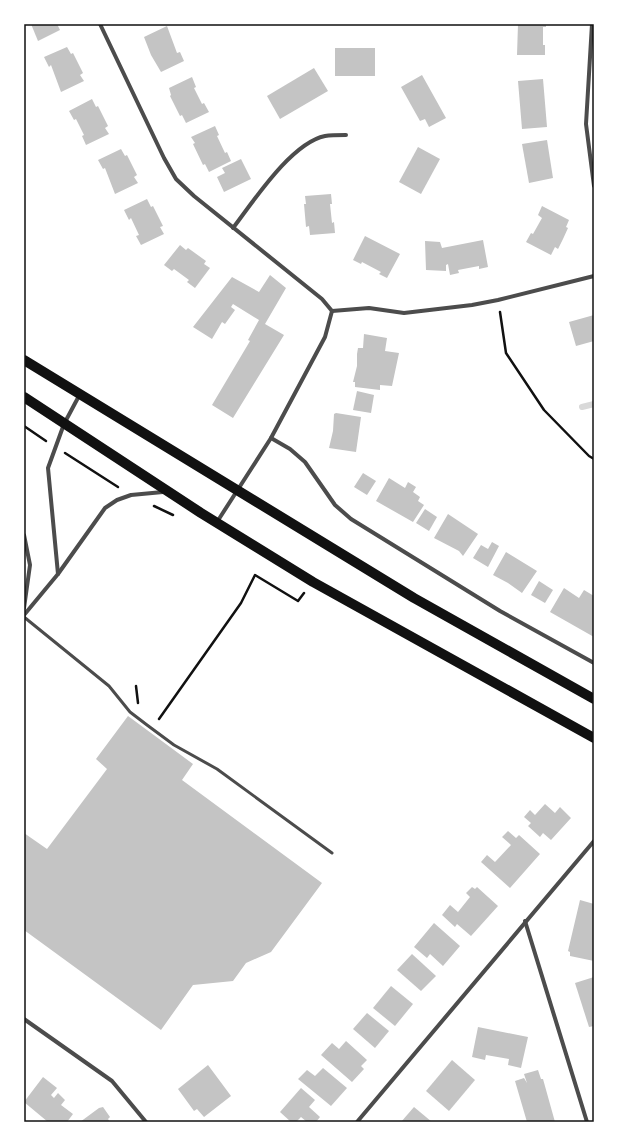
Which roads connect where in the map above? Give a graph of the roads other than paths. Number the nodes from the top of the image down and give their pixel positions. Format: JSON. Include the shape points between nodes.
{"nodes":[{"id":1,"x":100,"y":24,"type":"edge"},
{"id":2,"x":592,"y":24,"type":"edge"},
{"id":3,"x":346,"y":135,"type":"dead end"},
{"id":4,"x":594,"y":186,"type":"edge"},
{"id":5,"x":233,"y":228,"type":"junction"},
{"id":6,"x":594,"y":276,"type":"edge"},
{"id":7,"x":332,"y":311,"type":"junction"},
{"id":8,"x":24,"y":360,"type":"edge"},
{"id":9,"x":80,"y":394,"type":"junction"},
{"id":10,"x":24,"y":398,"type":"edge"},
{"id":11,"x":64,"y":424,"type":"junction"},
{"id":12,"x":271,"y":438,"type":"junction"},
{"id":13,"x":236,"y":491,"type":"junction"},
{"id":14,"x":170,"y":492,"type":"junction"},
{"id":15,"x":216,"y":523,"type":"junction"},
{"id":16,"x":24,"y":535,"type":"edge"},
{"id":17,"x":58,"y":574,"type":"junction"},
{"id":18,"x":24,"y":608,"type":"edge"},
{"id":19,"x":24,"y":616,"type":"edge"},
{"id":20,"x":594,"y":663,"type":"edge"},
{"id":21,"x":594,"y":699,"type":"edge"},
{"id":22,"x":594,"y":738,"type":"edge"},
{"id":23,"x":594,"y":841,"type":"edge"},
{"id":24,"x":332,"y":853,"type":"dead end"},
{"id":25,"x":525,"y":921,"type":"junction"},
{"id":26,"x":24,"y":1019,"type":"edge"},
{"id":27,"x":146,"y":1122,"type":"edge"},
{"id":28,"x":357,"y":1122,"type":"edge"},
{"id":29,"x":586,"y":1122,"type":"edge"}],
"edges":[{"from":1,"to":5,"type":"street","via":[[176,178]]},
{"from":2,"to":4,"type":"street","via":[[586,124]]},
{"from":3,"to":5,"type":"street","via":[[324,136],[299,149],[277,171]]},
{"from":5,"to":7,"type":"street","via":[[322,299]]},
{"from":6,"to":7,"type":"street","via":[[498,300],[404,312],[369,308]]},
{"from":7,"to":12,"type":"street","via":[[325,337]]},
{"from":8,"to":9,"type":"main road"},
{"from":9,"to":11,"type":"street"},
{"from":9,"to":13,"type":"main road"},
{"from":10,"to":11,"type":"main road"},
{"from":11,"to":14,"type":"main road"},
{"from":11,"to":17,"type":"street","via":[[48,468]]},
{"from":12,"to":13,"type":"street"},
{"from":12,"to":20,"type":"street","via":[[305,462],[335,506],[351,519],[500,611]]},
{"from":13,"to":15,"type":"street"},
{"from":13,"to":21,"type":"main road","via":[[414,598]]},
{"from":14,"to":15,"type":"main road"},
{"from":14,"to":17,"type":"street","via":[[131,495],[105,508]]},
{"from":15,"to":22,"type":"main road","via":[[312,582]]},
{"from":16,"to":18,"type":"street","via":[[30,565]]},
{"from":17,"to":19,"type":"street"},
{"from":19,"to":24,"type":"lane","via":[[109,686],[130,712],[174,745],[217,769]]},
{"from":23,"to":25,"type":"street"},
{"from":25,"to":28,"type":"street"},
{"from":25,"to":29,"type":"street"},
{"from":26,"to":27,"type":"street","via":[[112,1081]]}]}
